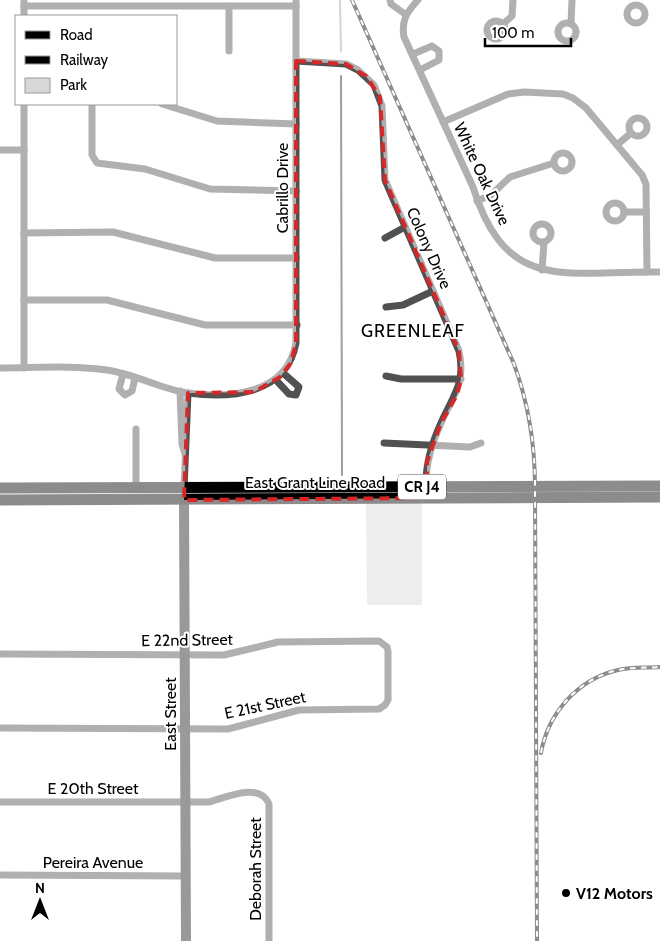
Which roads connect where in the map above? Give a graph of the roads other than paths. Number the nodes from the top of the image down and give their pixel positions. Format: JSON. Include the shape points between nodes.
{"nodes":[{"id":1,"x":390,"y":0,"type":"edge"},
{"id":2,"x":418,"y":0,"type":"edge"},
{"id":3,"x":513,"y":0,"type":"edge"},
{"id":4,"x":572,"y":0,"type":"edge"},
{"id":5,"x":24,"y":3,"type":"edge"},
{"id":6,"x":296,"y":3,"type":"edge"},
{"id":7,"x":164,"y":6,"type":"junction"},
{"id":8,"x":229,"y":6,"type":"junction"},
{"id":9,"x":94,"y":7,"type":"junction"},
{"id":10,"x":405,"y":14,"type":"junction"},
{"id":11,"x":94,"y":15,"type":"edge"},
{"id":12,"x":164,"y":15,"type":"edge"},
{"id":13,"x":504,"y":24,"type":"dead end"},
{"id":14,"x":570,"y":24,"type":"dead end"},
{"id":15,"x":229,"y":51,"type":"dead end"},
{"id":16,"x":413,"y":54,"type":"junction"},
{"id":17,"x":296,"y":61,"type":"junction"},
{"id":18,"x":420,"y":70,"type":"junction"},
{"id":19,"x":24,"y":105,"type":"edge"},
{"id":20,"x":92,"y":105,"type":"edge"},
{"id":21,"x":165,"y":105,"type":"edge"},
{"id":22,"x":443,"y":122,"type":"junction"},
{"id":23,"x":296,"y":124,"type":"junction"},
{"id":24,"x":631,"y":132,"type":"dead end"},
{"id":25,"x":617,"y":145,"type":"junction"},
{"id":26,"x":0,"y":150,"type":"edge"},
{"id":27,"x":24,"y":150,"type":"junction"},
{"id":28,"x":554,"y":163,"type":"dead end"},
{"id":29,"x":296,"y":191,"type":"junction"},
{"id":30,"x":477,"y":201,"type":"junction"},
{"id":31,"x":624,"y":212,"type":"dead end"},
{"id":32,"x":646,"y":212,"type":"junction"},
{"id":33,"x":405,"y":227,"type":"junction"},
{"id":34,"x":24,"y":233,"type":"junction"},
{"id":35,"x":385,"y":238,"type":"dead end"},
{"id":36,"x":544,"y":242,"type":"dead end"},
{"id":37,"x":296,"y":258,"type":"junction"},
{"id":38,"x":542,"y":270,"type":"junction"},
{"id":39,"x":646,"y":272,"type":"junction"},
{"id":40,"x":660,"y":272,"type":"edge"},
{"id":41,"x":433,"y":291,"type":"junction"},
{"id":42,"x":24,"y":300,"type":"junction"},
{"id":43,"x":386,"y":307,"type":"dead end"},
{"id":44,"x":297,"y":325,"type":"junction"},
{"id":45,"x":0,"y":368,"type":"edge"},
{"id":46,"x":24,"y":368,"type":"junction"},
{"id":47,"x":283,"y":373,"type":"junction"},
{"id":48,"x":122,"y":374,"type":"junction"},
{"id":49,"x":386,"y":376,"type":"dead end"},
{"id":50,"x":135,"y":378,"type":"junction"},
{"id":51,"x":461,"y":379,"type":"junction"},
{"id":52,"x":276,"y":380,"type":"junction"},
{"id":53,"x":184,"y":392,"type":"junction"},
{"id":54,"x":136,"y":429,"type":"dead end"},
{"id":55,"x":384,"y":443,"type":"dead end"},
{"id":56,"x":481,"y":443,"type":"dead end"},
{"id":57,"x":432,"y":447,"type":"junction"},
{"id":58,"x":660,"y":486,"type":"edge"},
{"id":59,"x":136,"y":487,"type":"junction"},
{"id":60,"x":184,"y":487,"type":"junction"},
{"id":61,"x":0,"y":488,"type":"edge"},
{"id":62,"x":427,"y":492,"type":"junction"},
{"id":63,"x":660,"y":497,"type":"edge"},
{"id":64,"x":0,"y":500,"type":"edge"},
{"id":65,"x":184,"y":500,"type":"junction"},
{"id":66,"x":0,"y":654,"type":"edge"},
{"id":67,"x":185,"y":655,"type":"junction"},
{"id":68,"x":385,"y":705,"type":"joint"},
{"id":69,"x":0,"y":728,"type":"edge"},
{"id":70,"x":185,"y":729,"type":"junction"},
{"id":71,"x":265,"y":797,"type":"joint"},
{"id":72,"x":0,"y":802,"type":"edge"},
{"id":73,"x":186,"y":802,"type":"junction"},
{"id":74,"x":0,"y":876,"type":"edge"},
{"id":75,"x":186,"y":876,"type":"junction"},
{"id":76,"x":186,"y":941,"type":"edge"},
{"id":77,"x":269,"y":941,"type":"edge"}],
"edges":[{"from":1,"to":10,"type":"street"},
{"from":2,"to":10,"type":"street"},
{"from":3,"to":13,"type":"street","via":[[512,16]]},
{"from":4,"to":14,"type":"street"},
{"from":5,"to":9,"type":"street"},
{"from":6,"to":8,"type":"street"},
{"from":6,"to":17,"type":"street","name":"Cabrillo Drive"},
{"from":7,"to":8,"type":"street"},
{"from":7,"to":9,"type":"street"},
{"from":7,"to":12,"type":"street"},
{"from":8,"to":15,"type":"street"},
{"from":9,"to":11,"type":"street"},
{"from":10,"to":16,"type":"street","name":"White Oak Drive","via":[[402,27]]},
{"from":16,"to":18,"type":"street","name":"White Oak Drive"},
{"from":16,"to":18,"type":"street","via":[[432,46],[439,50],[438,60]]},
{"from":17,"to":23,"type":"street","name":"Cabrillo Drive"},
{"from":17,"to":33,"type":"street","name":"Colony Drive","via":[[346,64],[374,85],[382,106],[385,180]]},
{"from":18,"to":22,"type":"street","name":"White Oak Drive"},
{"from":19,"to":27,"type":"street"},
{"from":20,"to":29,"type":"street","via":[[92,155],[97,163],[145,169],[210,189]]},
{"from":21,"to":23,"type":"street","via":[[220,121]]},
{"from":22,"to":25,"type":"street","via":[[508,94],[553,93],[573,98],[581,104]]},
{"from":22,"to":30,"type":"street","name":"White Oak Drive"},
{"from":23,"to":29,"type":"street","name":"Cabrillo Drive"},
{"from":24,"to":25,"type":"street"},
{"from":25,"to":32,"type":"street","via":[[646,184]]},
{"from":26,"to":27,"type":"street"},
{"from":27,"to":34,"type":"street"},
{"from":28,"to":30,"type":"street","via":[[510,178],[491,195]]},
{"from":29,"to":37,"type":"street","name":"Cabrillo Drive"},
{"from":30,"to":38,"type":"street","name":"White Oak Drive","via":[[501,244],[525,264]]},
{"from":31,"to":32,"type":"street"},
{"from":32,"to":39,"type":"street"},
{"from":33,"to":35,"type":"street"},
{"from":33,"to":41,"type":"street","name":"Colony Drive"},
{"from":34,"to":37,"type":"street","via":[[113,232],[215,258]]},
{"from":34,"to":42,"type":"street"},
{"from":36,"to":38,"type":"street"},
{"from":37,"to":44,"type":"street","name":"Cabrillo Drive"},
{"from":38,"to":39,"type":"street","name":"White Oak Drive"},
{"from":39,"to":40,"type":"street","name":"White Oak Drive"},
{"from":41,"to":43,"type":"street","via":[[403,304]]},
{"from":41,"to":51,"type":"street","name":"Colony Drive","via":[[459,351]]},
{"from":42,"to":44,"type":"street","via":[[107,300],[206,325]]},
{"from":42,"to":46,"type":"street"},
{"from":44,"to":47,"type":"street","name":"Cabrillo Drive","via":[[295,353]]},
{"from":45,"to":46,"type":"street","name":"Cabrillo Drive"},
{"from":46,"to":48,"type":"street","name":"Cabrillo Drive","via":[[92,368]]},
{"from":47,"to":52,"type":"street","name":"Cabrillo Drive"},
{"from":47,"to":52,"type":"street","via":[[299,387],[296,395],[288,394]]},
{"from":48,"to":50,"type":"street","name":"Cabrillo Drive"},
{"from":48,"to":50,"type":"street","via":[[119,389],[125,395],[132,391]]},
{"from":49,"to":51,"type":"street"},
{"from":50,"to":53,"type":"street","name":"Cabrillo Drive"},
{"from":51,"to":57,"type":"street","name":"Colony Drive"},
{"from":52,"to":53,"type":"street","name":"Cabrillo Drive","via":[[247,393]]},
{"from":53,"to":60,"type":"street","name":"East Street","via":[[188,450],[185,454]]},
{"from":54,"to":59,"type":"street"},
{"from":55,"to":57,"type":"street"},
{"from":56,"to":57,"type":"street","via":[[470,447]]},
{"from":57,"to":62,"type":"street","name":"Colony Drive","via":[[427,462]]},
{"from":58,"to":62,"type":"main road","name":"East Grant Line Road","number":"CR J4"},
{"from":59,"to":60,"type":"main road","name":"East Grant Line Road","number":"CR J4"},
{"from":59,"to":61,"type":"main road","name":"East Grant Line Road","number":"CR J4"},
{"from":60,"to":62,"type":"main road","name":"East Grant Line Road","number":"CR J4"},
{"from":60,"to":65,"type":"street","name":"East Street"},
{"from":62,"to":63,"type":"main road","name":"East Grant Line Road","number":"CR J4"},
{"from":62,"to":65,"type":"main road","name":"East Grant Line Road","number":"CR J4"},
{"from":64,"to":65,"type":"main road","name":"East Grant Line Road","number":"CR J4"},
{"from":65,"to":67,"type":"street","name":"East Street"},
{"from":66,"to":67,"type":"street","name":"E 22nd Street"},
{"from":67,"to":68,"type":"street","name":"E 22nd Street","via":[[224,655],[278,642],[306,640],[383,643],[388,651],[388,700]]},
{"from":67,"to":70,"type":"street","name":"East Street"},
{"from":68,"to":70,"type":"street","name":"E 21st Street","via":[[379,709],[299,710],[240,727]]},
{"from":69,"to":70,"type":"street","name":"E 21st Street"},
{"from":70,"to":73,"type":"street","name":"East Street"},
{"from":71,"to":73,"type":"street","name":"E 20th Street","via":[[258,793],[242,793],[209,802]]},
{"from":71,"to":77,"type":"street","name":"Deborah Street","via":[[268,804]]},
{"from":72,"to":73,"type":"street","name":"E 20th Street"},
{"from":73,"to":75,"type":"street","name":"East Street"},
{"from":74,"to":75,"type":"street","name":"Pereira Avenue"},
{"from":75,"to":76,"type":"street","name":"East Street"}]}
